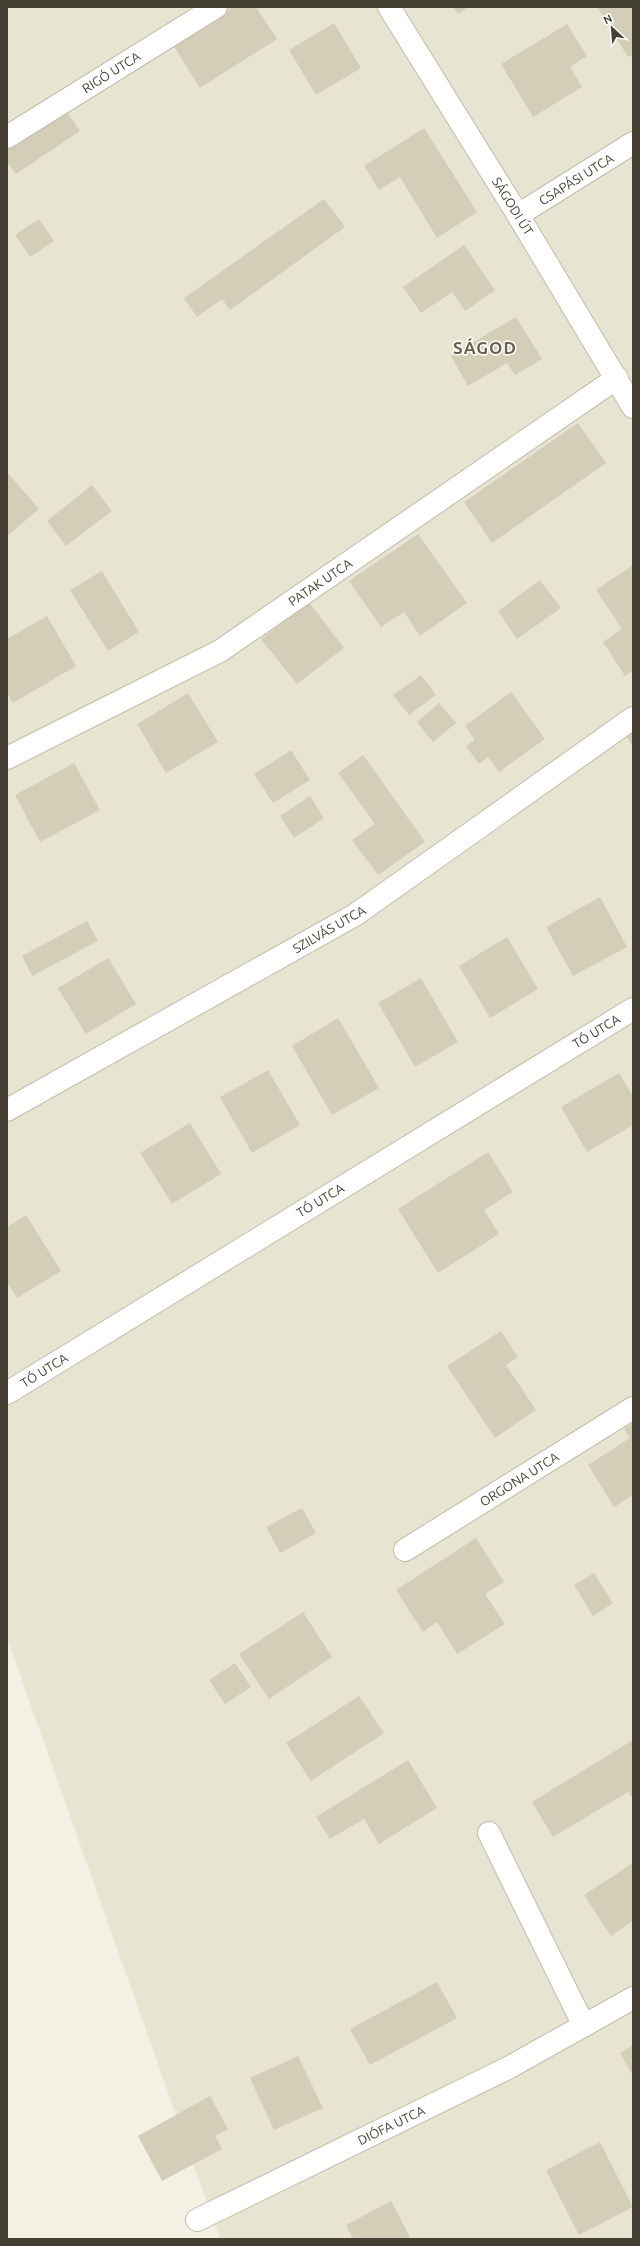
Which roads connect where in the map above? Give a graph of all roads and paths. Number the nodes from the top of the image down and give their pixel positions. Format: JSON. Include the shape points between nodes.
{"nodes":[{"id":1,"x":216,"y":7,"type":"edge"},
{"id":2,"x":389,"y":7,"type":"edge"},
{"id":3,"x":7,"y":137,"type":"edge"},
{"id":4,"x":633,"y":143,"type":"edge"},
{"id":5,"x":518,"y":215,"type":"junction"},
{"id":6,"x":616,"y":378,"type":"junction"},
{"id":7,"x":633,"y":407,"type":"edge"},
{"id":8,"x":633,"y":718,"type":"edge"},
{"id":9,"x":7,"y":758,"type":"edge"},
{"id":10,"x":633,"y":1009,"type":"edge"},
{"id":11,"x":7,"y":1110,"type":"edge"},
{"id":12,"x":7,"y":1392,"type":"edge"},
{"id":13,"x":633,"y":1408,"type":"edge"},
{"id":14,"x":405,"y":1550,"type":"dead end"},
{"id":15,"x":489,"y":1833,"type":"dead end"},
{"id":16,"x":633,"y":1998,"type":"edge"},
{"id":17,"x":584,"y":2026,"type":"junction"},
{"id":18,"x":197,"y":2220,"type":"dead end"}],
"edges":[{"from":1,"to":3,"type":"street","name":"RIGÓ UTCA"},
{"from":2,"to":5,"type":"street","name":"SÁGODI ÚT"},
{"from":4,"to":5,"type":"street","name":"CSAPÁSI UTCA"},
{"from":5,"to":6,"type":"street","name":"SÁGODI ÚT"},
{"from":6,"to":7,"type":"street","name":"SÁGODI ÚT"},
{"from":6,"to":9,"type":"street","name":"PATAK UTCA","via":[[220,650]]},
{"from":8,"to":11,"type":"street","name":"SZILVÁS UTCA","via":[[356,915]]},
{"from":10,"to":12,"type":"street","name":"TÓ UTCA"},
{"from":13,"to":14,"type":"street","name":"ORGONA UTCA"},
{"from":15,"to":17,"type":"street"},
{"from":16,"to":17,"type":"street","name":"DIÓFA UTCA"},
{"from":17,"to":18,"type":"street","name":"DIÓFA UTCA","via":[[508,2068]]}]}
